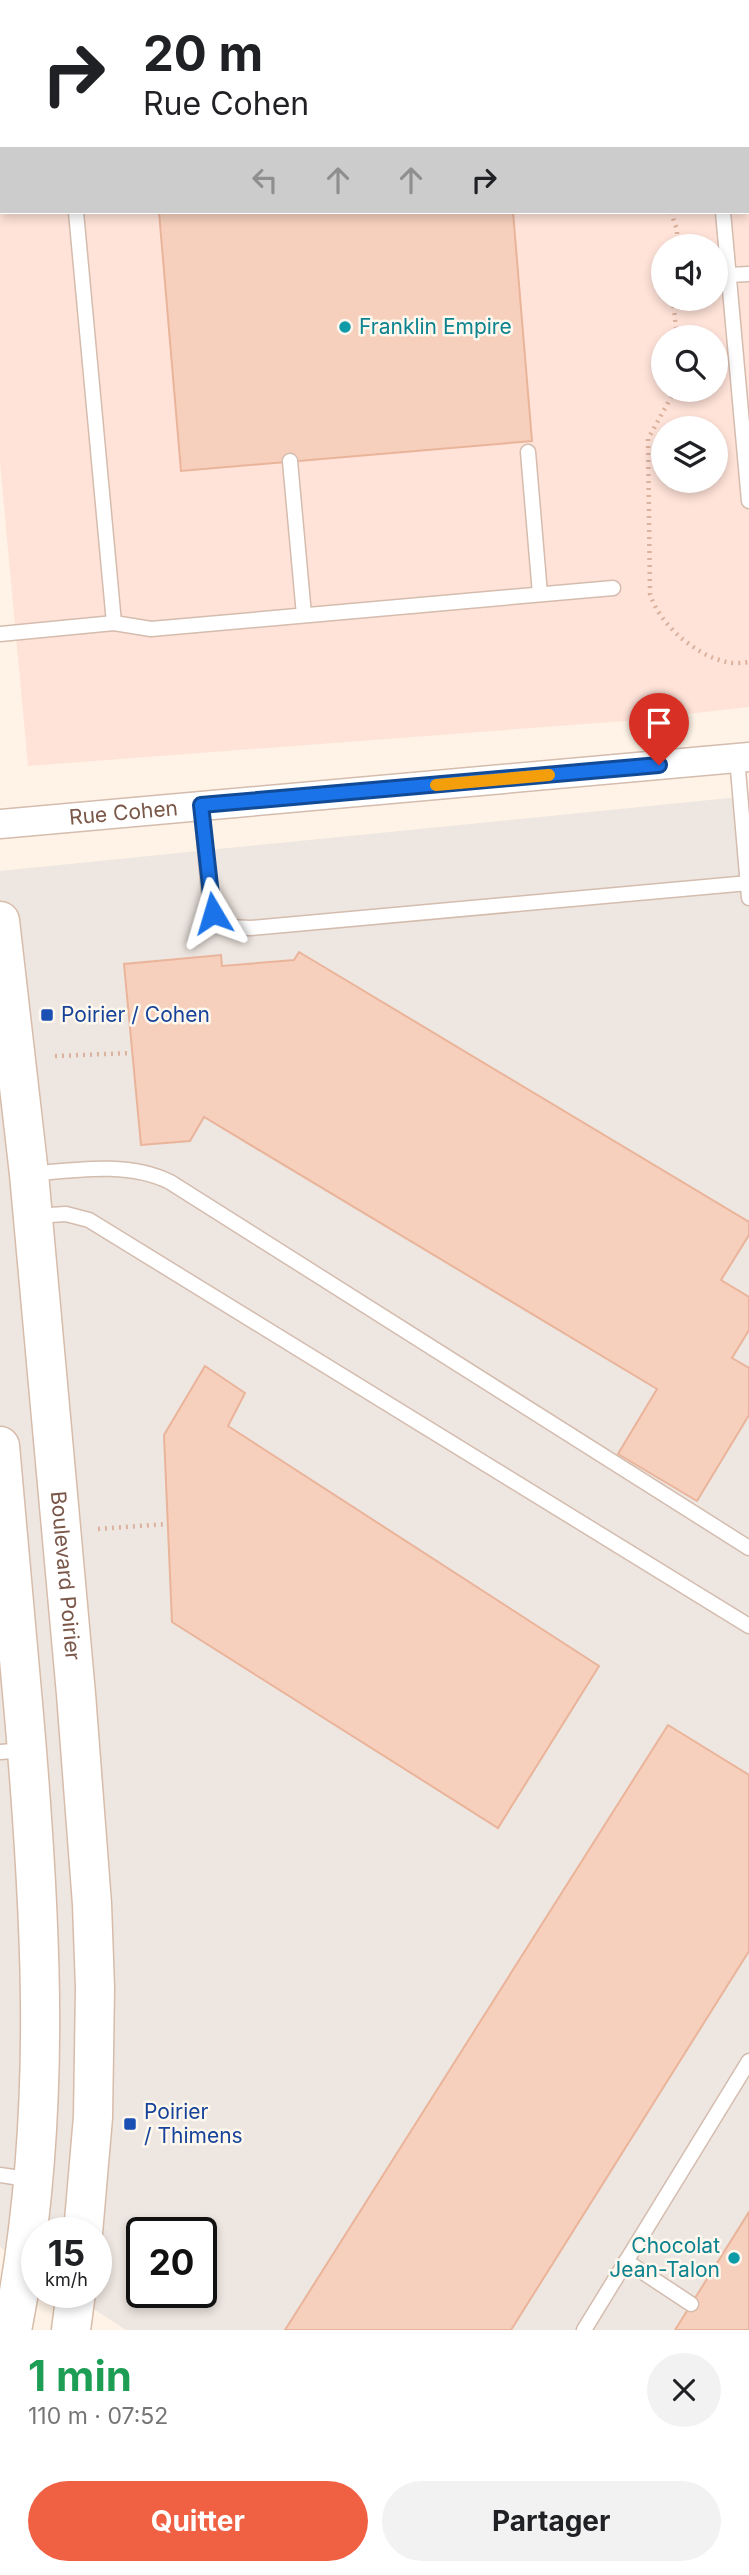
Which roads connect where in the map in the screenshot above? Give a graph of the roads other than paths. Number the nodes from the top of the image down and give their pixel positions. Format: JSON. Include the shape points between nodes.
{"nodes":[{"id":1,"x":76,"y":214,"type":"edge"},
{"id":2,"x":723,"y":214,"type":"edge"},
{"id":3,"x":749,"y":274,"type":"edge"},
{"id":4,"x":729,"y":275,"type":"junction"},
{"id":5,"x":528,"y":452,"type":"dead end"},
{"id":6,"x":290,"y":461,"type":"dead end"},
{"id":7,"x":749,"y":501,"type":"edge"},
{"id":8,"x":613,"y":588,"type":"dead end"},
{"id":9,"x":540,"y":594,"type":"junction"},
{"id":10,"x":304,"y":615,"type":"junction"},
{"id":11,"x":114,"y":623,"type":"junction"},
{"id":12,"x":0,"y":634,"type":"edge"},
{"id":13,"x":743,"y":758,"type":"edge"},
{"id":14,"x":201,"y":805,"type":"junction"},
{"id":15,"x":0,"y":824,"type":"edge"},
{"id":16,"x":748,"y":883,"type":"edge"},
{"id":17,"x":749,"y":898,"type":"edge"},
{"id":18,"x":0,"y":921,"type":"edge"},
{"id":19,"x":29,"y":1174,"type":"junction"},
{"id":20,"x":33,"y":1216,"type":"junction"},
{"id":21,"x":0,"y":1446,"type":"edge"},
{"id":22,"x":747,"y":1542,"type":"edge"},
{"id":23,"x":749,"y":1626,"type":"edge"},
{"id":24,"x":14,"y":1751,"type":"edge"},
{"id":25,"x":749,"y":2061,"type":"edge"},
{"id":26,"x":17,"y":2177,"type":"edge"},
{"id":27,"x":84,"y":2217,"type":"edge"},
{"id":28,"x":626,"y":2261,"type":"junction"},
{"id":29,"x":691,"y":2304,"type":"dead end"},
{"id":30,"x":74,"y":2308,"type":"edge"},
{"id":31,"x":12,"y":2330,"type":"edge"},
{"id":32,"x":71,"y":2330,"type":"edge"},
{"id":33,"x":584,"y":2330,"type":"edge"}],
"edges":[{"from":1,"to":11,"type":"lane"},
{"from":2,"to":4,"type":"lane"},
{"from":3,"to":4,"type":"lane"},
{"from":4,"to":7,"type":"lane"},
{"from":5,"to":9,"type":"lane"},
{"from":6,"to":10,"type":"lane"},
{"from":8,"to":9,"type":"lane"},
{"from":9,"to":10,"type":"lane"},
{"from":10,"to":11,"type":"lane","via":[[151,629]]},
{"from":11,"to":12,"type":"lane"},
{"from":13,"to":14,"type":"street","name":"Rue Cohen"},
{"from":13,"to":16,"type":"lane"},
{"from":14,"to":15,"type":"street","name":"Rue Cohen"},
{"from":14,"to":16,"type":"lane","via":[[210,903],[227,927]]},
{"from":16,"to":17,"type":"lane"},
{"from":18,"to":19,"type":"street","name":"Boulevard Poirier"},
{"from":19,"to":20,"type":"street","name":"Boulevard Poirier"},
{"from":19,"to":22,"type":"lane","via":[[113,1169],[170,1182]]},
{"from":20,"to":23,"type":"lane","via":[[66,1214],[89,1220]]},
{"from":20,"to":27,"type":"street","name":"Boulevard Poirier","via":[[94,1944],[93,2117]]},
{"from":21,"to":24,"type":"street"},
{"from":24,"to":26,"type":"street","via":[[38,1884],[42,2011],[41,2078]]},
{"from":25,"to":28,"type":"lane"},
{"from":26,"to":31,"type":"street","via":[[23,2270]]},
{"from":28,"to":29,"type":"lane"},
{"from":28,"to":33,"type":"lane"},
{"from":30,"to":32,"type":"street"}]}
